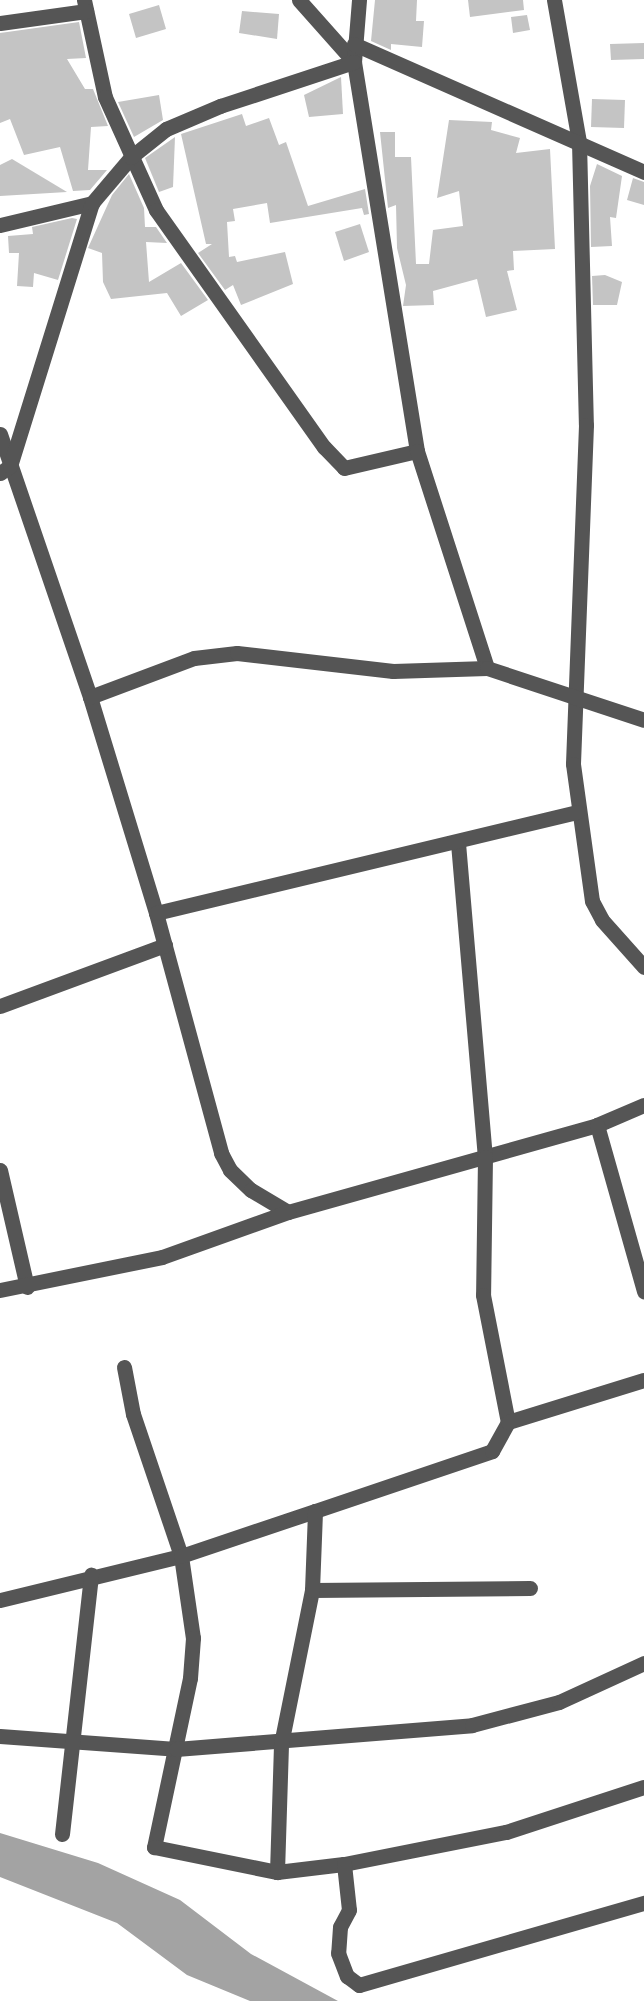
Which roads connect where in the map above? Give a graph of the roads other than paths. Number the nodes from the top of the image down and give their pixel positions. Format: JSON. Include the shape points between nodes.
{"nodes":[{"id":1,"x":298,"y":0,"type":"edge"},
{"id":2,"x":359,"y":0,"type":"edge"},
{"id":3,"x":554,"y":0,"type":"edge"},
{"id":4,"x":85,"y":5,"type":"edge"},
{"id":5,"x":0,"y":23,"type":"edge"},
{"id":6,"x":354,"y":44,"type":"junction"},
{"id":7,"x":354,"y":62,"type":"junction"},
{"id":8,"x":579,"y":142,"type":"junction"},
{"id":9,"x":130,"y":157,"type":"junction"},
{"id":10,"x":644,"y":172,"type":"edge"},
{"id":11,"x":92,"y":203,"type":"junction"},
{"id":12,"x":0,"y":225,"type":"edge"},
{"id":13,"x":0,"y":434,"type":"edge"},
{"id":14,"x":417,"y":451,"type":"junction"},
{"id":15,"x":5,"y":470,"type":"edge"},
{"id":16,"x":487,"y":668,"type":"junction"},
{"id":17,"x":576,"y":695,"type":"junction"},
{"id":18,"x":90,"y":697,"type":"junction"},
{"id":19,"x":644,"y":720,"type":"edge"},
{"id":20,"x":577,"y":812,"type":"junction"},
{"id":21,"x":458,"y":843,"type":"junction"},
{"id":22,"x":156,"y":914,"type":"junction"},
{"id":23,"x":165,"y":945,"type":"junction"},
{"id":24,"x":644,"y":967,"type":"edge"},
{"id":25,"x":0,"y":1006,"type":"edge"},
{"id":26,"x":644,"y":1106,"type":"edge"},
{"id":27,"x":597,"y":1125,"type":"junction"},
{"id":28,"x":484,"y":1156,"type":"junction"},
{"id":29,"x":0,"y":1170,"type":"edge"},
{"id":30,"x":288,"y":1212,"type":"junction"},
{"id":31,"x":27,"y":1287,"type":"junction"},
{"id":32,"x":0,"y":1290,"type":"edge"},
{"id":33,"x":644,"y":1292,"type":"edge"},
{"id":34,"x":124,"y":1367,"type":"dead end"},
{"id":35,"x":644,"y":1380,"type":"edge"},
{"id":36,"x":508,"y":1422,"type":"junction"},
{"id":37,"x":315,"y":1511,"type":"junction"},
{"id":38,"x":181,"y":1556,"type":"junction"},
{"id":39,"x":91,"y":1575,"type":"junction"},
{"id":40,"x":530,"y":1588,"type":"dead end"},
{"id":41,"x":312,"y":1590,"type":"junction"},
{"id":42,"x":0,"y":1600,"type":"edge"},
{"id":43,"x":644,"y":1663,"type":"edge"},
{"id":44,"x":0,"y":1736,"type":"edge"},
{"id":45,"x":72,"y":1741,"type":"junction"},
{"id":46,"x":281,"y":1744,"type":"junction"},
{"id":47,"x":176,"y":1749,"type":"junction"},
{"id":48,"x":644,"y":1787,"type":"edge"},
{"id":49,"x":62,"y":1834,"type":"dead end"},
{"id":50,"x":344,"y":1864,"type":"junction"},
{"id":51,"x":278,"y":1872,"type":"junction"},
{"id":52,"x":644,"y":1904,"type":"edge"}],
"edges":[{"from":1,"to":7,"type":"street"},
{"from":2,"to":6,"type":"street"},
{"from":3,"to":8,"type":"street"},
{"from":4,"to":5,"type":"street"},
{"from":4,"to":9,"type":"street","via":[[105,97]]},
{"from":6,"to":7,"type":"street"},
{"from":6,"to":8,"type":"street"},
{"from":7,"to":9,"type":"street","via":[[220,106],[166,129]]},
{"from":7,"to":14,"type":"street"},
{"from":8,"to":10,"type":"street"},
{"from":8,"to":17,"type":"street","via":[[586,426]]},
{"from":9,"to":11,"type":"street"},
{"from":9,"to":14,"type":"street","via":[[156,210],[213,297],[324,447],[344,468]]},
{"from":11,"to":12,"type":"street"},
{"from":11,"to":15,"type":"street"},
{"from":13,"to":15,"type":"street"},
{"from":14,"to":16,"type":"street"},
{"from":15,"to":18,"type":"street"},
{"from":16,"to":17,"type":"street"},
{"from":16,"to":18,"type":"street","via":[[393,671],[214,653]]},
{"from":17,"to":19,"type":"street"},
{"from":17,"to":20,"type":"street","via":[[572,738]]},
{"from":18,"to":22,"type":"street"},
{"from":20,"to":21,"type":"street"},
{"from":20,"to":24,"type":"street","via":[[592,901],[602,920]]},
{"from":21,"to":22,"type":"street"},
{"from":21,"to":28,"type":"street"},
{"from":22,"to":23,"type":"street"},
{"from":23,"to":25,"type":"street"},
{"from":23,"to":30,"type":"street","via":[[221,1153],[251,1190]]},
{"from":26,"to":27,"type":"street"},
{"from":27,"to":28,"type":"street"},
{"from":27,"to":33,"type":"street"},
{"from":28,"to":30,"type":"street"},
{"from":28,"to":36,"type":"street","via":[[483,1295]]},
{"from":29,"to":31,"type":"street"},
{"from":30,"to":31,"type":"street","via":[[162,1257]]},
{"from":31,"to":32,"type":"street"},
{"from":34,"to":38,"type":"street","via":[[133,1414]]},
{"from":35,"to":36,"type":"street"},
{"from":36,"to":37,"type":"street","via":[[492,1450]]},
{"from":37,"to":38,"type":"street"},
{"from":37,"to":41,"type":"street"},
{"from":38,"to":39,"type":"street"},
{"from":38,"to":47,"type":"street","via":[[193,1638]]},
{"from":39,"to":42,"type":"street"},
{"from":39,"to":45,"type":"street"},
{"from":40,"to":41,"type":"street"},
{"from":41,"to":46,"type":"street"},
{"from":43,"to":46,"type":"street","via":[[520,1715]]},
{"from":44,"to":45,"type":"street"},
{"from":45,"to":47,"type":"street"},
{"from":45,"to":49,"type":"street"},
{"from":46,"to":47,"type":"street"},
{"from":46,"to":51,"type":"street"},
{"from":47,"to":51,"type":"street","via":[[154,1847]]},
{"from":48,"to":50,"type":"street","via":[[506,1832]]},
{"from":50,"to":51,"type":"street"},
{"from":50,"to":52,"type":"street","via":[[349,1910],[340,1927],[338,1953],[347,1976],[359,1985]]}]}
